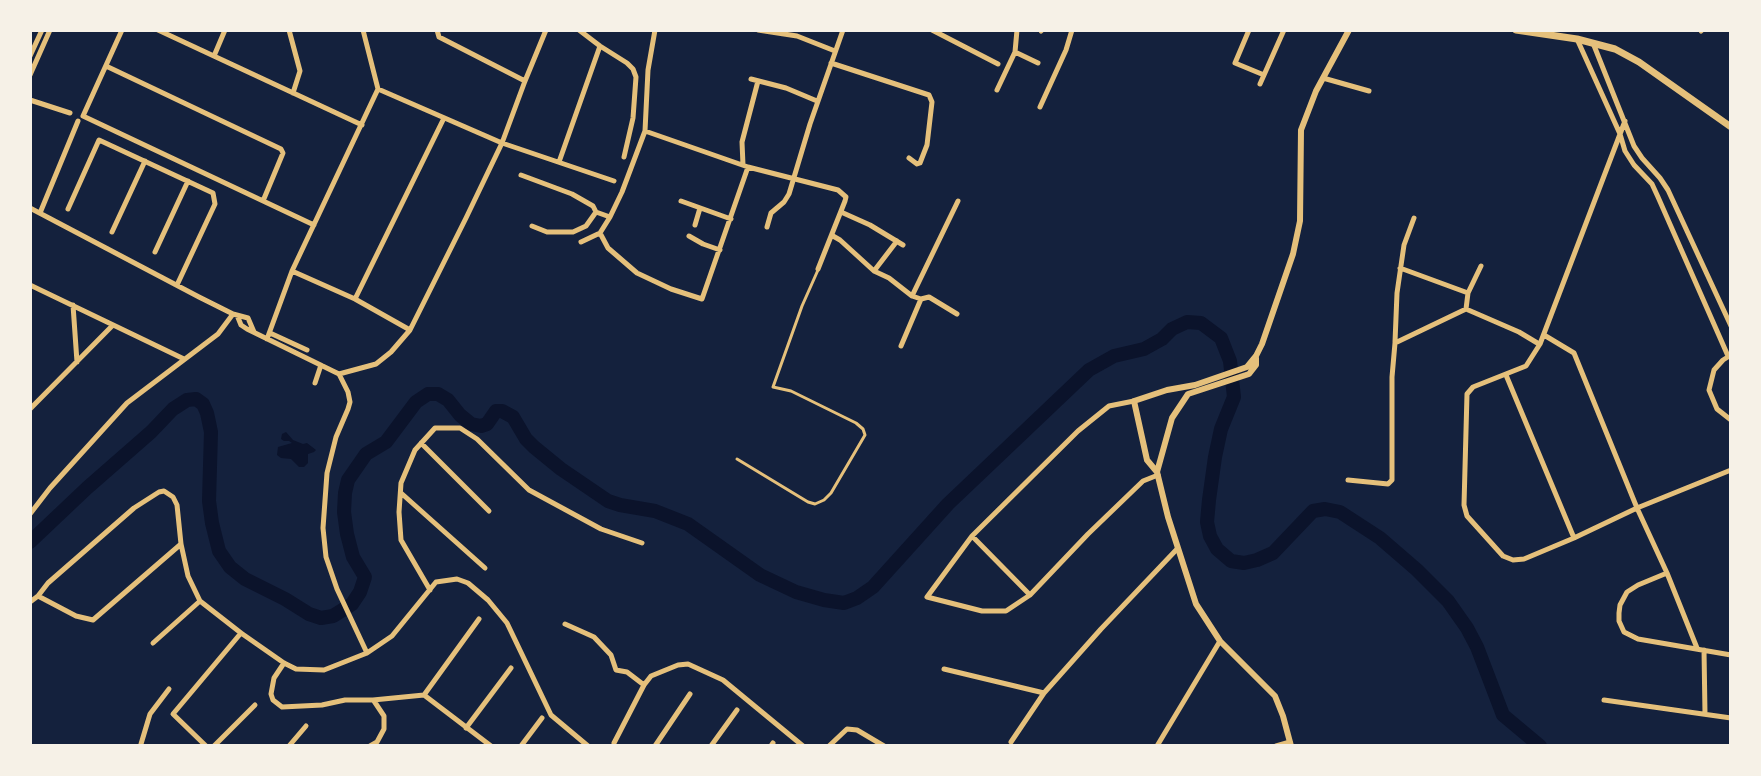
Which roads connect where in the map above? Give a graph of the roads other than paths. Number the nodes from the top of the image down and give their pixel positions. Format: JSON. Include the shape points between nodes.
{"nodes":[{"id":1,"x":42,"y":30,"type":"edge"},
{"id":2,"x":50,"y":30,"type":"edge"},
{"id":3,"x":122,"y":30,"type":"edge"},
{"id":4,"x":158,"y":30,"type":"edge"},
{"id":5,"x":225,"y":30,"type":"edge"},
{"id":6,"x":289,"y":30,"type":"edge"},
{"id":7,"x":363,"y":30,"type":"edge"},
{"id":8,"x":437,"y":30,"type":"edge"},
{"id":9,"x":546,"y":30,"type":"edge"},
{"id":10,"x":579,"y":30,"type":"edge"},
{"id":11,"x":655,"y":30,"type":"edge"},
{"id":12,"x":758,"y":30,"type":"edge"},
{"id":13,"x":843,"y":30,"type":"edge"},
{"id":14,"x":932,"y":30,"type":"edge"},
{"id":15,"x":1017,"y":30,"type":"edge"},
{"id":16,"x":1072,"y":30,"type":"edge"},
{"id":17,"x":1249,"y":30,"type":"edge"},
{"id":18,"x":1284,"y":30,"type":"edge"},
{"id":19,"x":1349,"y":30,"type":"edge"},
{"id":20,"x":1516,"y":30,"type":"edge"},
{"id":21,"x":1577,"y":39,"type":"junction"},
{"id":22,"x":1592,"y":43,"type":"junction"},
{"id":23,"x":600,"y":46,"type":"junction"},
{"id":24,"x":835,"y":51,"type":"junction"},
{"id":25,"x":1015,"y":52,"type":"junction"},
{"id":26,"x":30,"y":56,"type":"edge"},
{"id":27,"x":214,"y":56,"type":"junction"},
{"id":28,"x":831,"y":63,"type":"junction"},
{"id":29,"x":1038,"y":63,"type":"dead end"},
{"id":30,"x":998,"y":64,"type":"dead end"},
{"id":31,"x":106,"y":66,"type":"junction"},
{"id":32,"x":30,"y":75,"type":"edge"},
{"id":33,"x":1264,"y":75,"type":"junction"},
{"id":34,"x":1323,"y":78,"type":"junction"},
{"id":35,"x":751,"y":79,"type":"dead end"},
{"id":36,"x":525,"y":81,"type":"junction"},
{"id":37,"x":758,"y":81,"type":"junction"},
{"id":38,"x":1260,"y":84,"type":"dead end"},
{"id":39,"x":378,"y":89,"type":"junction"},
{"id":40,"x":997,"y":90,"type":"dead end"},
{"id":41,"x":1369,"y":91,"type":"dead end"},
{"id":42,"x":293,"y":93,"type":"junction"},
{"id":43,"x":30,"y":100,"type":"edge"},
{"id":44,"x":817,"y":101,"type":"junction"},
{"id":45,"x":1040,"y":107,"type":"dead end"},
{"id":46,"x":70,"y":113,"type":"dead end"},
{"id":47,"x":444,"y":118,"type":"junction"},
{"id":48,"x":78,"y":121,"type":"dead end"},
{"id":49,"x":1625,"y":121,"type":"junction"},
{"id":50,"x":362,"y":125,"type":"junction"},
{"id":51,"x":1731,"y":127,"type":"edge"},
{"id":52,"x":645,"y":131,"type":"junction"},
{"id":53,"x":1620,"y":134,"type":"junction"},
{"id":54,"x":502,"y":143,"type":"junction"},
{"id":55,"x":624,"y":157,"type":"dead end"},
{"id":56,"x":909,"y":158,"type":"dead end"},
{"id":57,"x":145,"y":161,"type":"junction"},
{"id":58,"x":559,"y":162,"type":"junction"},
{"id":59,"x":746,"y":166,"type":"junction"},
{"id":60,"x":521,"y":175,"type":"dead end"},
{"id":61,"x":793,"y":180,"type":"junction"},
{"id":62,"x":188,"y":181,"type":"junction"},
{"id":63,"x":614,"y":181,"type":"dead end"},
{"id":64,"x":263,"y":201,"type":"junction"},
{"id":65,"x":681,"y":201,"type":"dead end"},
{"id":66,"x":958,"y":201,"type":"dead end"},
{"id":67,"x":30,"y":208,"type":"edge"},
{"id":68,"x":700,"y":208,"type":"junction"},
{"id":69,"x":68,"y":209,"type":"dead end"},
{"id":70,"x":596,"y":212,"type":"junction"},
{"id":71,"x":841,"y":212,"type":"junction"},
{"id":72,"x":40,"y":213,"type":"junction"},
{"id":73,"x":610,"y":217,"type":"junction"},
{"id":74,"x":1414,"y":218,"type":"dead end"},
{"id":75,"x":731,"y":219,"type":"junction"},
{"id":76,"x":314,"y":225,"type":"junction"},
{"id":77,"x":695,"y":225,"type":"dead end"},
{"id":78,"x":532,"y":226,"type":"dead end"},
{"id":79,"x":767,"y":227,"type":"dead end"},
{"id":80,"x":112,"y":232,"type":"dead end"},
{"id":81,"x":600,"y":233,"type":"junction"},
{"id":82,"x":689,"y":236,"type":"dead end"},
{"id":83,"x":833,"y":236,"type":"junction"},
{"id":84,"x":581,"y":242,"type":"dead end"},
{"id":85,"x":720,"y":250,"type":"junction"},
{"id":86,"x":155,"y":252,"type":"dead end"},
{"id":87,"x":1481,"y":266,"type":"dead end"},
{"id":88,"x":1400,"y":268,"type":"junction"},
{"id":89,"x":818,"y":269,"type":"joint"},
{"id":90,"x":292,"y":271,"type":"junction"},
{"id":91,"x":874,"y":271,"type":"junction"},
{"id":92,"x":30,"y":285,"type":"edge"},
{"id":93,"x":177,"y":285,"type":"junction"},
{"id":94,"x":1468,"y":293,"type":"junction"},
{"id":95,"x":912,"y":296,"type":"junction"},
{"id":96,"x":355,"y":299,"type":"junction"},
{"id":97,"x":921,"y":299,"type":"junction"},
{"id":98,"x":73,"y":305,"type":"junction"},
{"id":99,"x":1466,"y":309,"type":"junction"},
{"id":100,"x":235,"y":314,"type":"junction"},
{"id":101,"x":957,"y":314,"type":"dead end"},
{"id":102,"x":112,"y":326,"type":"junction"},
{"id":103,"x":1731,"y":326,"type":"edge"},
{"id":104,"x":410,"y":330,"type":"junction"},
{"id":105,"x":1544,"y":335,"type":"junction"},
{"id":106,"x":269,"y":336,"type":"junction"},
{"id":107,"x":1395,"y":343,"type":"junction"},
{"id":108,"x":1540,"y":344,"type":"junction"},
{"id":109,"x":901,"y":346,"type":"dead end"},
{"id":110,"x":307,"y":350,"type":"dead end"},
{"id":111,"x":1730,"y":355,"type":"edge"},
{"id":112,"x":184,"y":359,"type":"junction"},
{"id":113,"x":77,"y":363,"type":"junction"},
{"id":114,"x":321,"y":365,"type":"junction"},
{"id":115,"x":339,"y":374,"type":"junction"},
{"id":116,"x":1506,"y":375,"type":"junction"},
{"id":117,"x":1218,"y":379,"type":"junction"},
{"id":118,"x":315,"y":383,"type":"dead end"},
{"id":119,"x":1134,"y":401,"type":"junction"},
{"id":120,"x":30,"y":409,"type":"edge"},
{"id":121,"x":1731,"y":420,"type":"edge"},
{"id":122,"x":421,"y":443,"type":"junction"},
{"id":123,"x":737,"y":459,"type":"dead end"},
{"id":124,"x":1731,"y":470,"type":"edge"},
{"id":125,"x":1157,"y":474,"type":"junction"},
{"id":126,"x":1348,"y":480,"type":"dead end"},
{"id":127,"x":401,"y":493,"type":"junction"},
{"id":128,"x":1637,"y":508,"type":"junction"},
{"id":129,"x":489,"y":511,"type":"dead end"},
{"id":130,"x":30,"y":514,"type":"edge"},
{"id":131,"x":972,"y":536,"type":"junction"},
{"id":132,"x":1574,"y":538,"type":"junction"},
{"id":133,"x":642,"y":543,"type":"dead end"},
{"id":134,"x":181,"y":544,"type":"junction"},
{"id":135,"x":1178,"y":548,"type":"junction"},
{"id":136,"x":485,"y":568,"type":"dead end"},
{"id":137,"x":1667,"y":573,"type":"junction"},
{"id":138,"x":430,"y":590,"type":"junction"},
{"id":139,"x":1030,"y":595,"type":"junction"},
{"id":140,"x":38,"y":596,"type":"junction"},
{"id":141,"x":200,"y":601,"type":"junction"},
{"id":142,"x":30,"y":602,"type":"edge"},
{"id":143,"x":479,"y":619,"type":"dead end"},
{"id":144,"x":565,"y":624,"type":"dead end"},
{"id":145,"x":241,"y":633,"type":"junction"},
{"id":146,"x":1220,"y":641,"type":"junction"},
{"id":147,"x":153,"y":643,"type":"dead end"},
{"id":148,"x":1700,"y":649,"type":"junction"},
{"id":149,"x":367,"y":653,"type":"junction"},
{"id":150,"x":1731,"y":655,"type":"edge"},
{"id":151,"x":284,"y":663,"type":"junction"},
{"id":152,"x":511,"y":668,"type":"dead end"},
{"id":153,"x":944,"y":669,"type":"dead end"},
{"id":154,"x":644,"y":685,"type":"junction"},
{"id":155,"x":169,"y":689,"type":"dead end"},
{"id":156,"x":1044,"y":693,"type":"junction"},
{"id":157,"x":690,"y":694,"type":"dead end"},
{"id":158,"x":424,"y":695,"type":"junction"},
{"id":159,"x":373,"y":700,"type":"junction"},
{"id":160,"x":1604,"y":700,"type":"dead end"},
{"id":161,"x":255,"y":705,"type":"dead end"},
{"id":162,"x":737,"y":710,"type":"dead end"},
{"id":163,"x":1705,"y":714,"type":"junction"},
{"id":164,"x":542,"y":718,"type":"dead end"},
{"id":165,"x":1731,"y":718,"type":"edge"},
{"id":166,"x":306,"y":726,"type":"dead end"},
{"id":167,"x":466,"y":728,"type":"junction"},
{"id":168,"x":1011,"y":742,"type":"dead end"},
{"id":169,"x":614,"y":743,"type":"dead end"},
{"id":170,"x":1291,"y":744,"type":"edge"},
{"id":171,"x":140,"y":745,"type":"edge"},
{"id":172,"x":584,"y":745,"type":"edge"},
{"id":173,"x":206,"y":746,"type":"edge"},
{"id":174,"x":214,"y":746,"type":"edge"},
{"id":175,"x":289,"y":746,"type":"edge"},
{"id":176,"x":370,"y":746,"type":"edge"},
{"id":177,"x":491,"y":746,"type":"edge"},
{"id":178,"x":521,"y":746,"type":"edge"},
{"id":179,"x":655,"y":746,"type":"edge"},
{"id":180,"x":711,"y":746,"type":"edge"},
{"id":181,"x":803,"y":746,"type":"edge"},
{"id":182,"x":829,"y":746,"type":"edge"},
{"id":183,"x":884,"y":746,"type":"edge"},
{"id":184,"x":1157,"y":746,"type":"edge"},
{"id":185,"x":1276,"y":746,"type":"edge"}],
"edges":[{"from":1,"to":26,"type":"street"},
{"from":2,"to":32,"type":"street"},
{"from":3,"to":31,"type":"street"},
{"from":4,"to":27,"type":"street"},
{"from":5,"to":27,"type":"street"},
{"from":6,"to":42,"type":"street","via":[[300,71]]},
{"from":7,"to":39,"type":"street"},
{"from":8,"to":36,"type":"street","via":[[439,37]]},
{"from":9,"to":36,"type":"street"},
{"from":10,"to":23,"type":"street"},
{"from":11,"to":52,"type":"street"},
{"from":12,"to":24,"type":"street","via":[[797,36]]},
{"from":13,"to":24,"type":"street"},
{"from":14,"to":30,"type":"street"},
{"from":15,"to":25,"type":"street"},
{"from":16,"to":45,"type":"street"},
{"from":17,"to":33,"type":"street","via":[[1235,63]]},
{"from":18,"to":33,"type":"street"},
{"from":19,"to":34,"type":"street"},
{"from":20,"to":21,"type":"main road"},
{"from":21,"to":22,"type":"main road"},
{"from":21,"to":53,"type":"street"},
{"from":22,"to":49,"type":"street"},
{"from":22,"to":51,"type":"main road","via":[[1639,62]]},
{"from":23,"to":55,"type":"street","via":[[627,63],[636,77]]},
{"from":23,"to":58,"type":"street"},
{"from":24,"to":28,"type":"street"},
{"from":25,"to":29,"type":"street"},
{"from":25,"to":40,"type":"street"},
{"from":27,"to":42,"type":"street"},
{"from":28,"to":44,"type":"street"},
{"from":28,"to":56,"type":"street","via":[[929,95],[927,145],[920,163]]},
{"from":31,"to":64,"type":"street","via":[[281,149]]},
{"from":31,"to":64,"type":"street","via":[[83,116]]},
{"from":33,"to":38,"type":"street"},
{"from":34,"to":41,"type":"street"},
{"from":34,"to":117,"type":"street","via":[[1301,130],[1300,221],[1293,254],[1262,344],[1248,370]]},
{"from":35,"to":37,"type":"street"},
{"from":36,"to":54,"type":"street"},
{"from":37,"to":44,"type":"street"},
{"from":37,"to":59,"type":"street","via":[[742,142]]},
{"from":39,"to":47,"type":"street"},
{"from":39,"to":50,"type":"street"},
{"from":42,"to":50,"type":"street"},
{"from":43,"to":46,"type":"street"},
{"from":44,"to":61,"type":"street"},
{"from":47,"to":54,"type":"street"},
{"from":47,"to":96,"type":"street"},
{"from":48,"to":72,"type":"street"},
{"from":49,"to":53,"type":"street"},
{"from":49,"to":103,"type":"street","via":[[1634,146],[1668,190]]},
{"from":50,"to":76,"type":"street"},
{"from":52,"to":59,"type":"street"},
{"from":52,"to":73,"type":"street"},
{"from":53,"to":105,"type":"street"},
{"from":53,"to":111,"type":"street","via":[[1625,151],[1652,184]]},
{"from":54,"to":58,"type":"street"},
{"from":54,"to":104,"type":"street"},
{"from":57,"to":62,"type":"street"},
{"from":57,"to":69,"type":"street","via":[[99,140]]},
{"from":57,"to":80,"type":"street"},
{"from":58,"to":63,"type":"street"},
{"from":59,"to":61,"type":"street"},
{"from":59,"to":75,"type":"street"},
{"from":60,"to":70,"type":"street","via":[[572,194]]},
{"from":61,"to":71,"type":"street","via":[[838,190],[846,197]]},
{"from":61,"to":79,"type":"street"},
{"from":62,"to":86,"type":"street"},
{"from":62,"to":93,"type":"street","via":[[213,193],[215,204]]},
{"from":64,"to":76,"type":"street"},
{"from":65,"to":68,"type":"street"},
{"from":66,"to":95,"type":"street"},
{"from":67,"to":72,"type":"street"},
{"from":68,"to":75,"type":"street"},
{"from":68,"to":77,"type":"street"},
{"from":70,"to":73,"type":"street"},
{"from":70,"to":78,"type":"street","via":[[586,226],[573,232]]},
{"from":71,"to":83,"type":"street"},
{"from":71,"to":91,"type":"street","via":[[900,243]]},
{"from":72,"to":93,"type":"street"},
{"from":73,"to":81,"type":"street"},
{"from":74,"to":88,"type":"street"},
{"from":75,"to":85,"type":"street"},
{"from":76,"to":90,"type":"street"},
{"from":81,"to":84,"type":"street"},
{"from":81,"to":85,"type":"street","via":[[608,248],[637,273],[702,299]]},
{"from":82,"to":85,"type":"street"},
{"from":83,"to":89,"type":"street"},
{"from":83,"to":91,"type":"street"},
{"from":87,"to":94,"type":"street"},
{"from":88,"to":94,"type":"street"},
{"from":88,"to":107,"type":"street"},
{"from":89,"to":123,"type":"lane","via":[[773,387],[856,423],[865,435],[831,493],[815,504]]},
{"from":90,"to":96,"type":"street"},
{"from":90,"to":106,"type":"street"},
{"from":91,"to":95,"type":"street"},
{"from":92,"to":98,"type":"street"},
{"from":93,"to":100,"type":"street"},
{"from":94,"to":99,"type":"street"},
{"from":95,"to":97,"type":"street"},
{"from":96,"to":104,"type":"street"},
{"from":97,"to":101,"type":"street","via":[[929,297]]},
{"from":97,"to":109,"type":"street"},
{"from":98,"to":102,"type":"street"},
{"from":98,"to":113,"type":"street"},
{"from":99,"to":107,"type":"street"},
{"from":99,"to":108,"type":"street"},
{"from":100,"to":106,"type":"street","via":[[241,325]]},
{"from":100,"to":112,"type":"street"},
{"from":102,"to":112,"type":"street"},
{"from":102,"to":113,"type":"street"},
{"from":104,"to":115,"type":"street","via":[[376,364]]},
{"from":105,"to":108,"type":"street"},
{"from":105,"to":128,"type":"street","via":[[1574,353]]},
{"from":106,"to":110,"type":"street"},
{"from":106,"to":114,"type":"street"},
{"from":107,"to":126,"type":"street","via":[[1392,480]]},
{"from":108,"to":116,"type":"street","via":[[1526,366]]},
{"from":111,"to":121,"type":"street","via":[[1714,370],[1709,390],[1717,409]]},
{"from":112,"to":130,"type":"street","via":[[127,403]]},
{"from":113,"to":120,"type":"street"},
{"from":114,"to":115,"type":"street"},
{"from":114,"to":118,"type":"street"},
{"from":115,"to":149,"type":"street","via":[[350,402],[327,473],[323,528],[337,589]]},
{"from":116,"to":132,"type":"street"},
{"from":116,"to":132,"type":"street","via":[[1467,394],[1467,516],[1503,556],[1513,560]]},
{"from":117,"to":119,"type":"street"},
{"from":117,"to":125,"type":"street","via":[[1188,394],[1174,413]]},
{"from":119,"to":125,"type":"street","via":[[1147,460]]},
{"from":119,"to":131,"type":"street","via":[[1109,406],[1078,431]]},
{"from":122,"to":127,"type":"street"},
{"from":122,"to":129,"type":"street"},
{"from":122,"to":133,"type":"street","via":[[435,428],[460,428],[529,490],[601,529]]},
{"from":124,"to":128,"type":"street"},
{"from":125,"to":135,"type":"street"},
{"from":125,"to":139,"type":"street","via":[[1143,481]]},
{"from":127,"to":136,"type":"street"},
{"from":127,"to":138,"type":"street","via":[[401,540]]},
{"from":128,"to":132,"type":"street"},
{"from":128,"to":137,"type":"street"},
{"from":131,"to":139,"type":"street"},
{"from":131,"to":139,"type":"street","via":[[927,597],[982,611],[1006,611]]},
{"from":134,"to":140,"type":"street","via":[[93,620]]},
{"from":134,"to":140,"type":"street","via":[[177,505],[167,492],[159,492],[134,508]]},
{"from":134,"to":141,"type":"street"},
{"from":135,"to":146,"type":"street","via":[[1196,604]]},
{"from":135,"to":156,"type":"street"},
{"from":137,"to":148,"type":"street"},
{"from":137,"to":148,"type":"street","via":[[1627,592],[1619,621],[1624,632],[1638,639]]},
{"from":138,"to":149,"type":"street","via":[[392,636]]},
{"from":138,"to":172,"type":"street","via":[[436,582],[457,579],[488,600],[507,623],[551,715]]},
{"from":140,"to":142,"type":"street"},
{"from":141,"to":145,"type":"street"},
{"from":141,"to":147,"type":"street"},
{"from":143,"to":158,"type":"street"},
{"from":144,"to":154,"type":"street","via":[[594,637],[611,655],[616,670]]},
{"from":145,"to":151,"type":"street"},
{"from":145,"to":173,"type":"street","via":[[173,714]]},
{"from":146,"to":170,"type":"street","via":[[1275,696]]},
{"from":146,"to":184,"type":"street"},
{"from":148,"to":150,"type":"street"},
{"from":148,"to":163,"type":"street"},
{"from":149,"to":151,"type":"street","via":[[324,670]]},
{"from":151,"to":159,"type":"street","via":[[271,694],[282,707]]},
{"from":152,"to":167,"type":"street"},
{"from":153,"to":156,"type":"street"},
{"from":154,"to":169,"type":"street"},
{"from":154,"to":181,"type":"street","via":[[651,676],[688,664],[723,680]]},
{"from":155,"to":171,"type":"street","via":[[150,714]]},
{"from":156,"to":168,"type":"street"},
{"from":157,"to":179,"type":"street"},
{"from":158,"to":159,"type":"street"},
{"from":158,"to":167,"type":"street"},
{"from":159,"to":176,"type":"street","via":[[384,716],[384,729]]},
{"from":160,"to":163,"type":"street"},
{"from":161,"to":174,"type":"street"},
{"from":162,"to":180,"type":"street"},
{"from":163,"to":165,"type":"street"},
{"from":164,"to":178,"type":"street"},
{"from":166,"to":175,"type":"street"},
{"from":167,"to":177,"type":"street"},
{"from":170,"to":185,"type":"street"},
{"from":182,"to":183,"type":"street","via":[[847,729]]}]}
